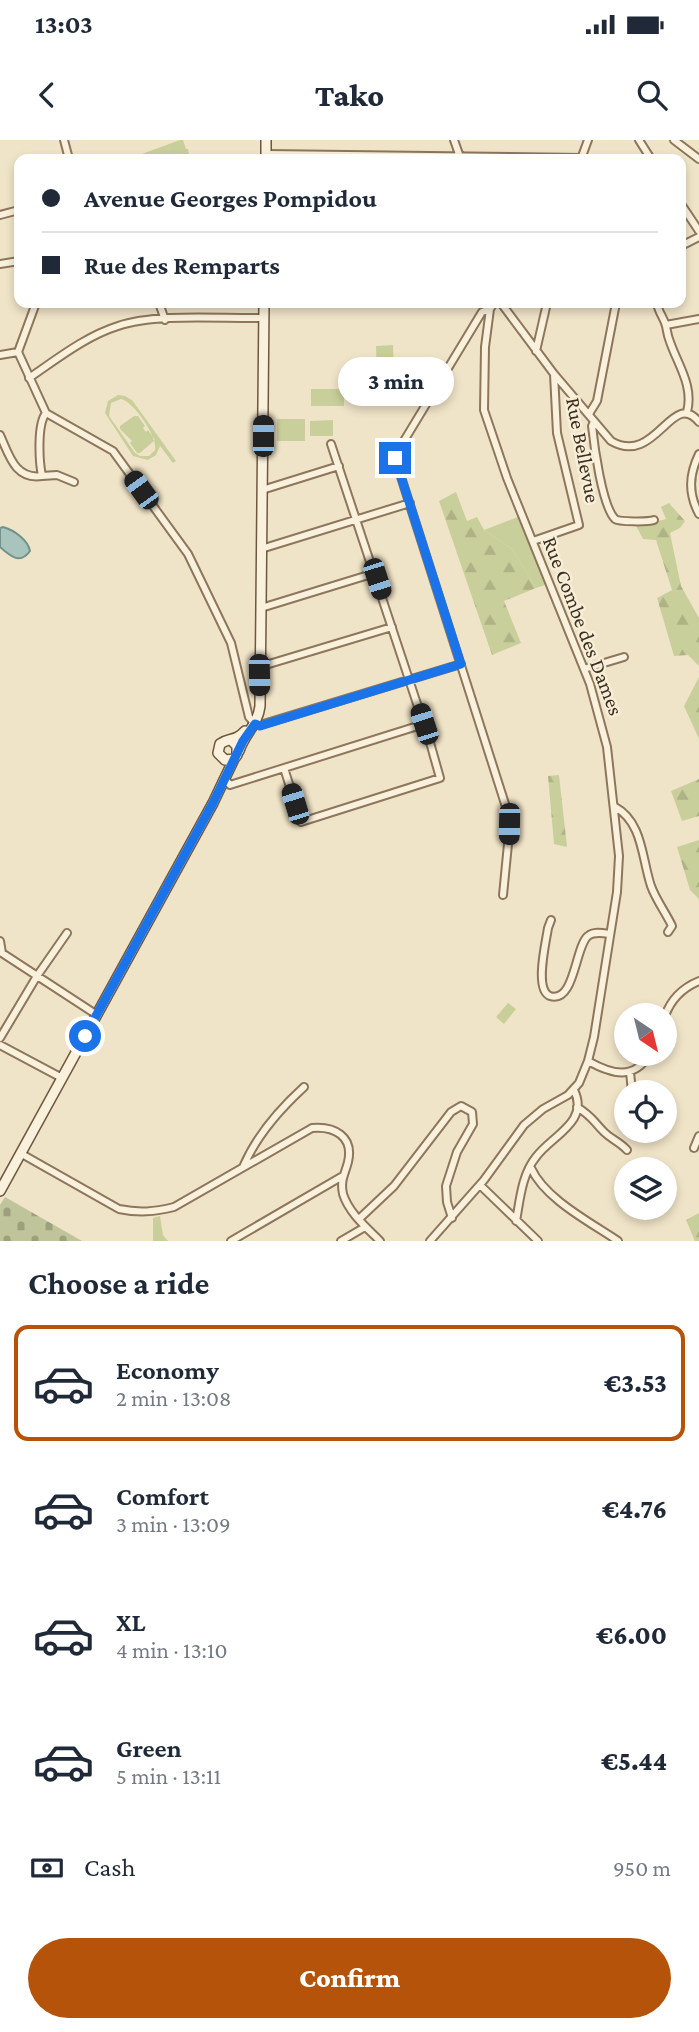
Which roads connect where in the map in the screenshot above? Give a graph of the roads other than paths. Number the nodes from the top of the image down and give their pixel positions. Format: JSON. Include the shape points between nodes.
{"nodes":[{"id":1,"x":674,"y":140,"type":"edge"},
{"id":2,"x":699,"y":159,"type":"edge"},
{"id":3,"x":686,"y":212,"type":"edge"},
{"id":4,"x":699,"y":231,"type":"edge"},
{"id":5,"x":34,"y":308,"type":"edge"},
{"id":6,"x":160,"y":308,"type":"edge"},
{"id":7,"x":264,"y":308,"type":"edge"},
{"id":8,"x":489,"y":308,"type":"edge"},
{"id":9,"x":492,"y":308,"type":"edge"},
{"id":10,"x":505,"y":308,"type":"edge"},
{"id":11,"x":546,"y":308,"type":"edge"},
{"id":12,"x":615,"y":308,"type":"edge"},
{"id":13,"x":658,"y":308,"type":"edge"},
{"id":14,"x":264,"y":318,"type":"junction"},
{"id":15,"x":699,"y":319,"type":"edge"},
{"id":16,"x":164,"y":320,"type":"junction"},
{"id":17,"x":666,"y":325,"type":"junction"},
{"id":18,"x":536,"y":351,"type":"junction"},
{"id":19,"x":18,"y":352,"type":"junction"},
{"id":20,"x":0,"y":355,"type":"edge"},
{"id":21,"x":554,"y":374,"type":"junction"},
{"id":22,"x":29,"y":378,"type":"junction"},
{"id":23,"x":687,"y":412,"type":"junction"},
{"id":24,"x":46,"y":413,"type":"junction"},
{"id":25,"x":589,"y":414,"type":"junction"},
{"id":26,"x":594,"y":422,"type":"junction"},
{"id":27,"x":699,"y":422,"type":"edge"},
{"id":28,"x":0,"y":435,"type":"edge"},
{"id":29,"x":331,"y":444,"type":"dead end"},
{"id":30,"x":699,"y":454,"type":"edge"},
{"id":31,"x":339,"y":466,"type":"junction"},
{"id":32,"x":42,"y":476,"type":"junction"},
{"id":33,"x":74,"y":482,"type":"dead end"},
{"id":34,"x":262,"y":490,"type":"junction"},
{"id":35,"x":410,"y":503,"type":"junction"},
{"id":36,"x":699,"y":514,"type":"edge"},
{"id":37,"x":357,"y":519,"type":"junction"},
{"id":38,"x":654,"y":520,"type":"dead end"},
{"id":39,"x":533,"y":541,"type":"junction"},
{"id":40,"x":261,"y":549,"type":"junction"},
{"id":41,"x":375,"y":573,"type":"junction"},
{"id":42,"x":261,"y":608,"type":"junction"},
{"id":43,"x":392,"y":626,"type":"junction"},
{"id":44,"x":624,"y":657,"type":"dead end"},
{"id":45,"x":461,"y":664,"type":"junction"},
{"id":46,"x":260,"y":667,"type":"junction"},
{"id":47,"x":584,"y":669,"type":"junction"},
{"id":48,"x":410,"y":680,"type":"junction"},
{"id":49,"x":253,"y":723,"type":"junction"},
{"id":50,"x":424,"y":724,"type":"junction"},
{"id":51,"x":232,"y":741,"type":"junction"},
{"id":52,"x":236,"y":755,"type":"junction"},
{"id":53,"x":220,"y":757,"type":"junction"},
{"id":54,"x":284,"y":768,"type":"junction"},
{"id":55,"x":225,"y":779,"type":"junction"},
{"id":56,"x":615,"y":807,"type":"junction"},
{"id":57,"x":203,"y":818,"type":"junction"},
{"id":58,"x":503,"y":895,"type":"dead end"},
{"id":59,"x":551,"y":920,"type":"dead end"},
{"id":60,"x":668,"y":932,"type":"dead end"},
{"id":61,"x":66,"y":933,"type":"dead end"},
{"id":62,"x":610,"y":934,"type":"junction"},
{"id":63,"x":0,"y":941,"type":"edge"},
{"id":64,"x":1,"y":954,"type":"edge"},
{"id":65,"x":37,"y":976,"type":"junction"},
{"id":66,"x":699,"y":981,"type":"edge"},
{"id":67,"x":671,"y":1003,"type":"edge"},
{"id":68,"x":97,"y":1015,"type":"junction"},
{"id":69,"x":0,"y":1038,"type":"edge"},
{"id":70,"x":0,"y":1045,"type":"edge"},
{"id":71,"x":588,"y":1061,"type":"junction"},
{"id":72,"x":640,"y":1066,"type":"edge"},
{"id":73,"x":630,"y":1072,"type":"junction"},
{"id":74,"x":62,"y":1077,"type":"junction"},
{"id":75,"x":631,"y":1080,"type":"edge"},
{"id":76,"x":304,"y":1087,"type":"dead end"},
{"id":77,"x":574,"y":1090,"type":"junction"},
{"id":78,"x":578,"y":1107,"type":"junction"},
{"id":79,"x":699,"y":1136,"type":"edge"},
{"id":80,"x":694,"y":1148,"type":"dead end"},
{"id":81,"x":627,"y":1150,"type":"dead end"},
{"id":82,"x":20,"y":1153,"type":"junction"},
{"id":83,"x":244,"y":1167,"type":"junction"},
{"id":84,"x":531,"y":1168,"type":"junction"},
{"id":85,"x":341,"y":1177,"type":"junction"},
{"id":86,"x":480,"y":1185,"type":"junction"},
{"id":87,"x":0,"y":1191,"type":"edge"},
{"id":88,"x":452,"y":1218,"type":"junction"},
{"id":89,"x":359,"y":1219,"type":"junction"},
{"id":90,"x":516,"y":1221,"type":"junction"},
{"id":91,"x":365,"y":1227,"type":"junction"},
{"id":92,"x":230,"y":1241,"type":"edge"},
{"id":93,"x":341,"y":1241,"type":"edge"},
{"id":94,"x":380,"y":1241,"type":"edge"},
{"id":95,"x":430,"y":1241,"type":"edge"},
{"id":96,"x":538,"y":1241,"type":"edge"},
{"id":97,"x":618,"y":1241,"type":"edge"}],
"edges":[{"from":1,"to":2,"type":"street"},
{"from":3,"to":4,"type":"street"},
{"from":5,"to":19,"type":"street"},
{"from":6,"to":16,"type":"street"},
{"from":7,"to":14,"type":"main road"},
{"from":8,"to":35,"type":"street","via":[[396,454]]},
{"from":9,"to":39,"type":"street","name":"Rue Combe des Dames","via":[[485,346],[484,410]]},
{"from":10,"to":18,"type":"street"},
{"from":11,"to":18,"type":"street"},
{"from":12,"to":25,"type":"street","via":[[597,401]]},
{"from":13,"to":17,"type":"street"},
{"from":14,"to":16,"type":"street"},
{"from":14,"to":34,"type":"main road"},
{"from":15,"to":17,"type":"street"},
{"from":16,"to":22,"type":"street","via":[[110,328]]},
{"from":17,"to":23,"type":"street","via":[[688,388]]},
{"from":18,"to":21,"type":"street"},
{"from":19,"to":20,"type":"street"},
{"from":19,"to":22,"type":"street"},
{"from":21,"to":25,"type":"street"},
{"from":21,"to":39,"type":"street","name":"Rue Bellevue","via":[[557,433],[579,525]]},
{"from":22,"to":24,"type":"street"},
{"from":23,"to":26,"type":"street","via":[[674,417],[646,443],[632,447],[611,441]]},
{"from":23,"to":27,"type":"street"},
{"from":24,"to":32,"type":"street","via":[[41,422]]},
{"from":24,"to":49,"type":"street","via":[[113,451],[188,554],[231,643]]},
{"from":25,"to":26,"type":"street"},
{"from":26,"to":38,"type":"street","via":[[598,470],[615,519]]},
{"from":28,"to":32,"type":"street","via":[[20,471],[29,477]]},
{"from":29,"to":31,"type":"street"},
{"from":30,"to":36,"type":"street","via":[[690,488]]},
{"from":31,"to":34,"type":"street"},
{"from":31,"to":37,"type":"street"},
{"from":32,"to":33,"type":"street","via":[[57,475]]},
{"from":34,"to":40,"type":"main road"},
{"from":35,"to":37,"type":"street"},
{"from":35,"to":45,"type":"street"},
{"from":37,"to":40,"type":"street"},
{"from":37,"to":41,"type":"street"},
{"from":39,"to":47,"type":"street","name":"Rue Combe des Dames"},
{"from":40,"to":42,"type":"main road"},
{"from":41,"to":42,"type":"street"},
{"from":41,"to":43,"type":"street"},
{"from":42,"to":46,"type":"main road"},
{"from":43,"to":46,"type":"street"},
{"from":43,"to":48,"type":"street"},
{"from":44,"to":47,"type":"street"},
{"from":45,"to":48,"type":"street"},
{"from":45,"to":58,"type":"street","via":[[508,817]]},
{"from":46,"to":49,"type":"main road","via":[[259,715]]},
{"from":47,"to":56,"type":"street","name":"Rue Combe des Dames","via":[[604,729]]},
{"from":48,"to":49,"type":"street","via":[[260,726]]},
{"from":48,"to":50,"type":"street"},
{"from":49,"to":51,"type":"main road"},
{"from":49,"to":52,"type":"main road"},
{"from":50,"to":54,"type":"street"},
{"from":50,"to":54,"type":"street","via":[[440,778],[301,822]]},
{"from":51,"to":52,"type":"main road"},
{"from":51,"to":53,"type":"main road","via":[[220,744]]},
{"from":52,"to":53,"type":"main road","via":[[225,760]]},
{"from":52,"to":55,"type":"main road"},
{"from":53,"to":57,"type":"main road","via":[[223,772]]},
{"from":54,"to":55,"type":"street","via":[[230,785]]},
{"from":55,"to":57,"type":"main road"},
{"from":56,"to":60,"type":"street","via":[[624,812],[640,841],[651,887],[673,926]]},
{"from":56,"to":62,"type":"street","name":"Rue Combe des Dames","via":[[619,856]]},
{"from":57,"to":68,"type":"main road"},
{"from":59,"to":62,"type":"street","via":[[541,984],[550,995],[565,992],[586,938],[593,933]]},
{"from":61,"to":65,"type":"street"},
{"from":62,"to":71,"type":"street","name":"Rue Combe des Dames"},
{"from":63,"to":64,"type":"street"},
{"from":64,"to":65,"type":"street"},
{"from":65,"to":68,"type":"street"},
{"from":65,"to":69,"type":"street"},
{"from":66,"to":67,"type":"street"},
{"from":68,"to":74,"type":"main road"},
{"from":70,"to":74,"type":"street"},
{"from":71,"to":73,"type":"street","via":[[609,1071]]},
{"from":71,"to":77,"type":"street","name":"Rue Combe des Dames"},
{"from":72,"to":73,"type":"street"},
{"from":73,"to":75,"type":"street"},
{"from":74,"to":82,"type":"main road"},
{"from":76,"to":83,"type":"street","via":[[282,1108]]},
{"from":77,"to":78,"type":"street"},
{"from":77,"to":86,"type":"street","name":"Rue Combe des Dames","via":[[524,1125]]},
{"from":78,"to":81,"type":"street"},
{"from":78,"to":84,"type":"street","via":[[572,1121],[535,1157]]},
{"from":79,"to":80,"type":"street"},
{"from":82,"to":83,"type":"street","via":[[119,1209],[137,1213],[174,1207]]},
{"from":82,"to":87,"type":"main road"},
{"from":83,"to":85,"type":"street","via":[[312,1128],[326,1127],[345,1140],[348,1162]]},
{"from":84,"to":90,"type":"street","via":[[525,1176]]},
{"from":84,"to":97,"type":"street","via":[[536,1181],[551,1194]]},
{"from":85,"to":89,"type":"street","via":[[346,1202]]},
{"from":85,"to":92,"type":"street"},
{"from":86,"to":88,"type":"street","name":"Rue Combe des Dames"},
{"from":86,"to":90,"type":"street"},
{"from":88,"to":89,"type":"street","via":[[447,1202],[449,1170],[473,1124],[472,1112],[461,1106],[451,1112],[394,1186]]},
{"from":88,"to":95,"type":"street","name":"Rue Combe des Dames"},
{"from":89,"to":91,"type":"street"},
{"from":90,"to":96,"type":"street"},
{"from":91,"to":93,"type":"street"},
{"from":91,"to":94,"type":"street"}]}
